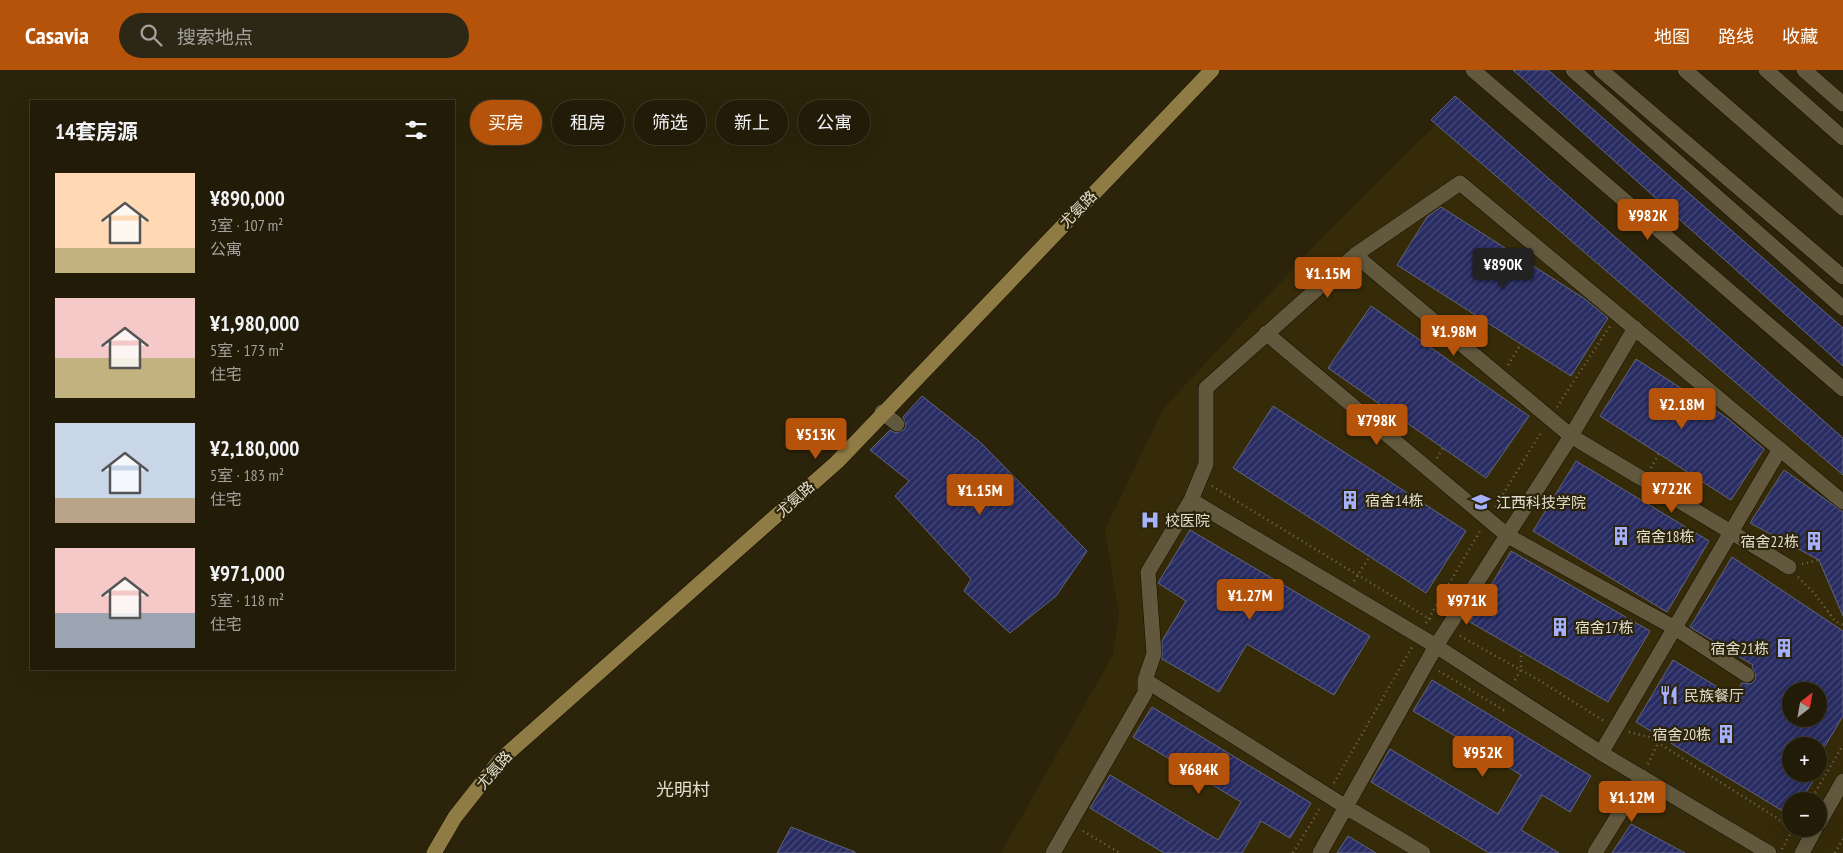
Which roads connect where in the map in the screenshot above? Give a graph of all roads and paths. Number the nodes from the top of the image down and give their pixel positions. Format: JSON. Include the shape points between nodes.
{"nodes":[{"id":1,"x":1212,"y":70,"type":"edge"},
{"id":2,"x":1473,"y":70,"type":"edge"},
{"id":3,"x":1573,"y":70,"type":"edge"},
{"id":4,"x":1602,"y":70,"type":"edge"},
{"id":5,"x":1685,"y":70,"type":"edge"},
{"id":6,"x":1766,"y":70,"type":"edge"},
{"id":7,"x":1804,"y":70,"type":"edge"},
{"id":8,"x":1843,"y":104,"type":"edge"},
{"id":9,"x":1843,"y":138,"type":"edge"},
{"id":10,"x":1843,"y":208,"type":"edge"},
{"id":11,"x":1355,"y":255,"type":"junction"},
{"id":12,"x":1843,"y":277,"type":"edge"},
{"id":13,"x":1843,"y":308,"type":"edge"},
{"id":14,"x":1618,"y":314,"type":"junction"},
{"id":15,"x":1635,"y":328,"type":"junction"},
{"id":16,"x":1266,"y":333,"type":"junction"},
{"id":17,"x":1521,"y":344,"type":"dead end"},
{"id":18,"x":1502,"y":378,"type":"junction"},
{"id":19,"x":1843,"y":389,"type":"edge"},
{"id":20,"x":882,"y":412,"type":"junction"},
{"id":21,"x":1550,"y":418,"type":"junction"},
{"id":22,"x":897,"y":424,"type":"dead end"},
{"id":23,"x":1571,"y":436,"type":"junction"},
{"id":24,"x":1780,"y":450,"type":"junction"},
{"id":25,"x":1200,"y":479,"type":"junction"},
{"id":26,"x":1191,"y":500,"type":"junction"},
{"id":27,"x":1843,"y":502,"type":"edge"},
{"id":28,"x":1487,"y":519,"type":"junction"},
{"id":29,"x":1731,"y":533,"type":"junction"},
{"id":30,"x":1508,"y":536,"type":"junction"},
{"id":31,"x":1370,"y":556,"type":"dead end"},
{"id":32,"x":1789,"y":567,"type":"joint"},
{"id":33,"x":1358,"y":576,"type":"junction"},
{"id":34,"x":1347,"y":593,"type":"junction"},
{"id":35,"x":1429,"y":618,"type":"junction"},
{"id":36,"x":1843,"y":625,"type":"edge"},
{"id":37,"x":1675,"y":628,"type":"junction"},
{"id":38,"x":1447,"y":629,"type":"junction"},
{"id":39,"x":1418,"y":636,"type":"junction"},
{"id":40,"x":1436,"y":646,"type":"junction"},
{"id":41,"x":1521,"y":652,"type":"dead end"},
{"id":42,"x":1521,"y":670,"type":"junction"},
{"id":43,"x":1747,"y":675,"type":"dead end"},
{"id":44,"x":1145,"y":680,"type":"junction"},
{"id":45,"x":1508,"y":693,"type":"junction"},
{"id":46,"x":1616,"y":729,"type":"junction"},
{"id":47,"x":1658,"y":743,"type":"junction"},
{"id":48,"x":1843,"y":745,"type":"edge"},
{"id":49,"x":1601,"y":753,"type":"junction"},
{"id":50,"x":1642,"y":777,"type":"junction"},
{"id":51,"x":1843,"y":781,"type":"edge"},
{"id":52,"x":1815,"y":792,"type":"edge"},
{"id":53,"x":1327,"y":796,"type":"junction"},
{"id":54,"x":1346,"y":807,"type":"junction"},
{"id":55,"x":1827,"y":809,"type":"edge"},
{"id":56,"x":1782,"y":822,"type":"edge"},
{"id":57,"x":1070,"y":823,"type":"junction"},
{"id":58,"x":1789,"y":837,"type":"edge"},
{"id":59,"x":1797,"y":837,"type":"edge"},
{"id":60,"x":1811,"y":837,"type":"edge"},
{"id":61,"x":1843,"y":839,"type":"edge"},
{"id":62,"x":1804,"y":848,"type":"edge"},
{"id":63,"x":434,"y":853,"type":"edge"},
{"id":64,"x":1053,"y":853,"type":"edge"},
{"id":65,"x":1120,"y":853,"type":"edge"},
{"id":66,"x":1293,"y":853,"type":"edge"},
{"id":67,"x":1320,"y":853,"type":"edge"},
{"id":68,"x":1422,"y":853,"type":"edge"},
{"id":69,"x":1595,"y":853,"type":"edge"},
{"id":70,"x":1769,"y":853,"type":"edge"},
{"id":71,"x":1781,"y":853,"type":"edge"},
{"id":72,"x":1835,"y":853,"type":"edge"}],
"edges":[{"from":1,"to":20,"type":"main road","name":"尤氨路"},
{"from":2,"to":19,"type":"street"},
{"from":3,"to":13,"type":"street"},
{"from":4,"to":12,"type":"street"},
{"from":5,"to":10,"type":"street"},
{"from":6,"to":9,"type":"street"},
{"from":7,"to":8,"type":"street"},
{"from":11,"to":14,"type":"street","via":[[1460,183]]},
{"from":11,"to":16,"type":"street"},
{"from":11,"to":18,"type":"street"},
{"from":14,"to":15,"type":"street"},
{"from":14,"to":21,"type":"path"},
{"from":15,"to":23,"type":"street"},
{"from":15,"to":24,"type":"street"},
{"from":16,"to":25,"type":"street","via":[[1206,388],[1206,464]]},
{"from":16,"to":28,"type":"street"},
{"from":17,"to":18,"type":"path"},
{"from":18,"to":21,"type":"street"},
{"from":20,"to":22,"type":"street"},
{"from":20,"to":63,"type":"main road","name":"尤氨路","via":[[837,462],[500,760],[456,816]]},
{"from":21,"to":23,"type":"street"},
{"from":21,"to":28,"type":"path"},
{"from":23,"to":29,"type":"street"},
{"from":23,"to":30,"type":"street"},
{"from":24,"to":27,"type":"street"},
{"from":24,"to":29,"type":"street"},
{"from":25,"to":26,"type":"street"},
{"from":25,"to":33,"type":"path"},
{"from":26,"to":34,"type":"street"},
{"from":26,"to":44,"type":"street","via":[[1148,572],[1154,654]]},
{"from":28,"to":30,"type":"street"},
{"from":28,"to":35,"type":"path"},
{"from":29,"to":32,"type":"street"},
{"from":29,"to":37,"type":"street"},
{"from":30,"to":37,"type":"street"},
{"from":30,"to":38,"type":"street"},
{"from":31,"to":33,"type":"path"},
{"from":32,"to":36,"type":"path","via":[[1835,621]]},
{"from":33,"to":34,"type":"path"},
{"from":33,"to":35,"type":"path"},
{"from":34,"to":39,"type":"street"},
{"from":35,"to":38,"type":"path"},
{"from":37,"to":43,"type":"street"},
{"from":37,"to":46,"type":"street"},
{"from":38,"to":40,"type":"street"},
{"from":38,"to":42,"type":"path"},
{"from":39,"to":40,"type":"street"},
{"from":39,"to":53,"type":"path"},
{"from":40,"to":45,"type":"street"},
{"from":40,"to":54,"type":"street"},
{"from":41,"to":42,"type":"path"},
{"from":42,"to":45,"type":"path"},
{"from":42,"to":46,"type":"path"},
{"from":44,"to":53,"type":"street"},
{"from":44,"to":57,"type":"street","via":[[1145,693]]},
{"from":45,"to":49,"type":"street"},
{"from":46,"to":47,"type":"path","via":[[1649,737]]},
{"from":46,"to":49,"type":"street"},
{"from":47,"to":50,"type":"path"},
{"from":47,"to":56,"type":"path"},
{"from":48,"to":52,"type":"path"},
{"from":49,"to":50,"type":"street"},
{"from":50,"to":69,"type":"street"},
{"from":50,"to":70,"type":"street"},
{"from":51,"to":55,"type":"street"},
{"from":53,"to":54,"type":"street"},
{"from":53,"to":66,"type":"path"},
{"from":54,"to":67,"type":"street"},
{"from":54,"to":68,"type":"street"},
{"from":57,"to":64,"type":"street"},
{"from":57,"to":65,"type":"path"},
{"from":58,"to":71,"type":"path"},
{"from":59,"to":62,"type":"path"},
{"from":60,"to":62,"type":"street"},
{"from":61,"to":72,"type":"path"}]}
